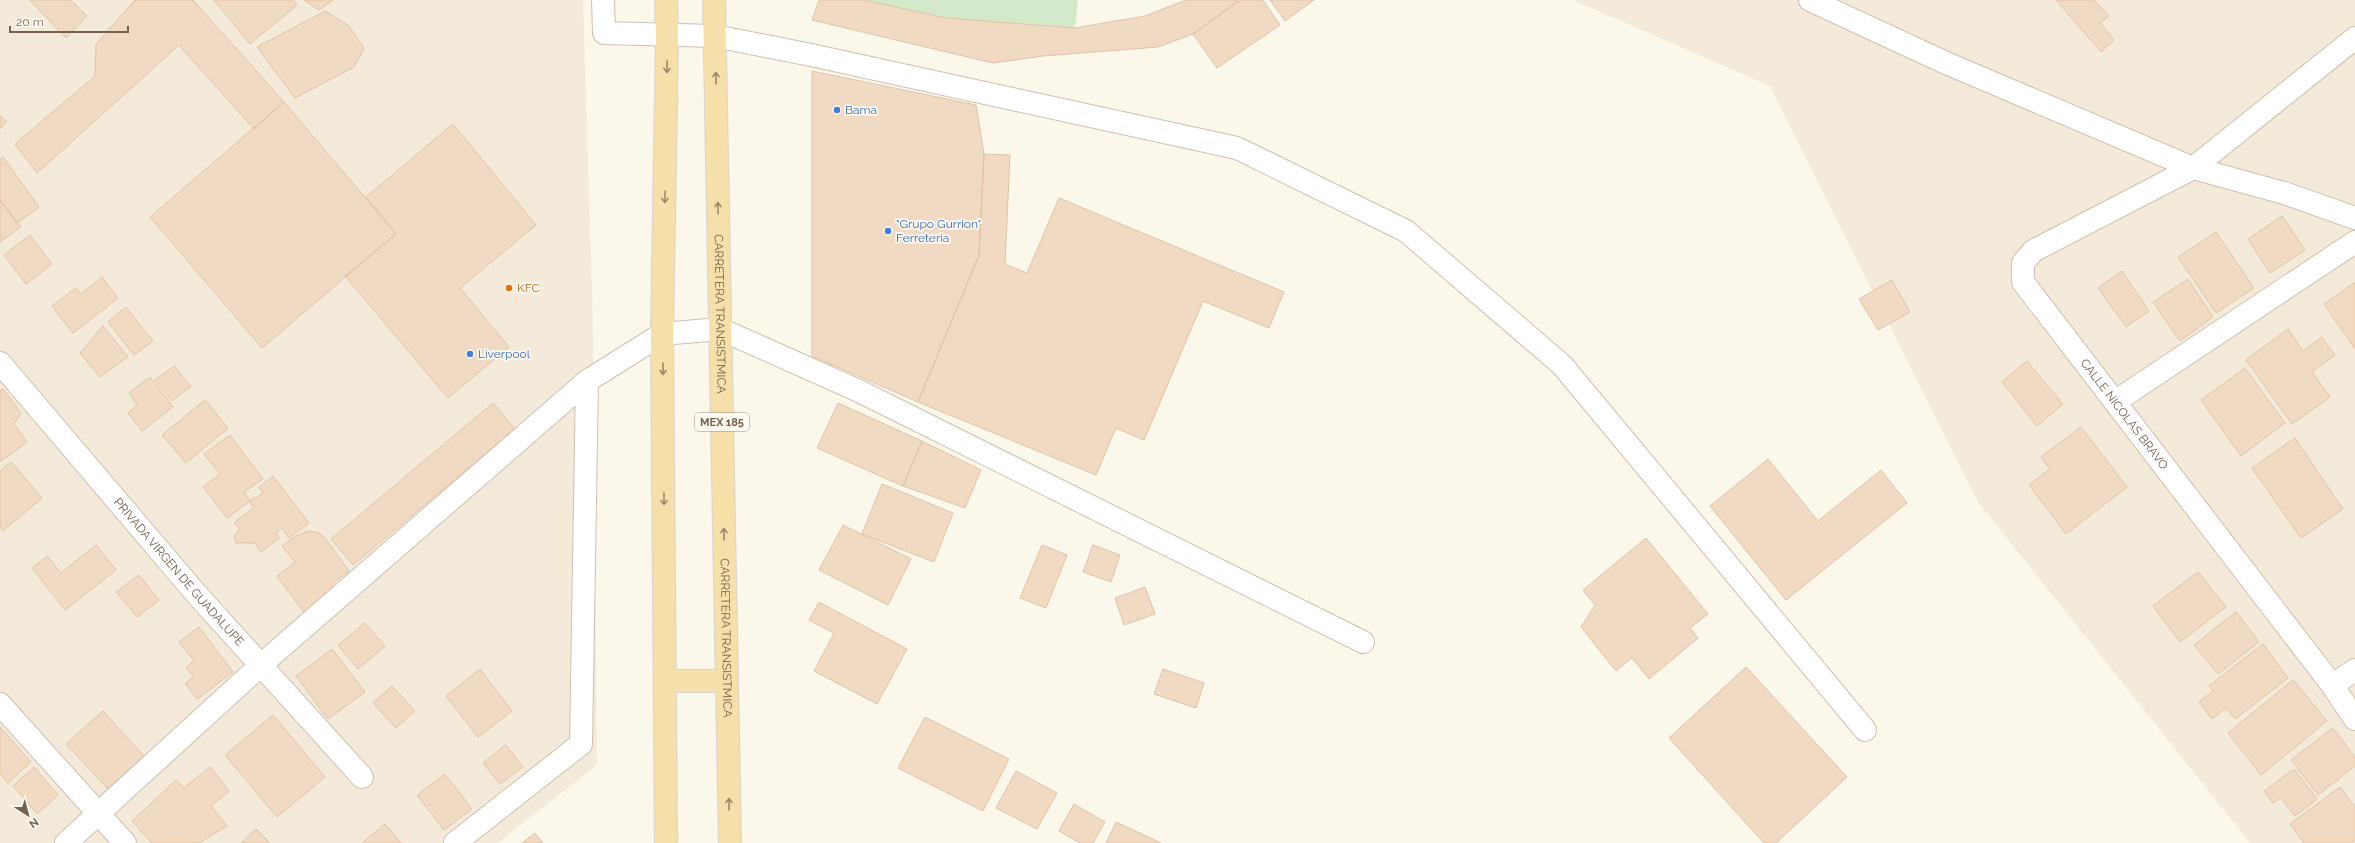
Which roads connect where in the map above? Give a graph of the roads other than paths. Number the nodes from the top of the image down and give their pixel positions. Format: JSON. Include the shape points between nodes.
{"nodes":[{"id":1,"x":603,"y":0,"type":"edge"},
{"id":2,"x":666,"y":0,"type":"edge"},
{"id":3,"x":714,"y":0,"type":"edge"},
{"id":4,"x":1810,"y":0,"type":"edge"},
{"id":5,"x":667,"y":36,"type":"junction"},
{"id":6,"x":715,"y":36,"type":"junction"},
{"id":7,"x":2355,"y":38,"type":"edge"},
{"id":8,"x":2193,"y":168,"type":"junction"},
{"id":9,"x":2355,"y":218,"type":"edge"},
{"id":10,"x":2355,"y":242,"type":"edge"},
{"id":11,"x":720,"y":328,"type":"junction"},
{"id":12,"x":662,"y":334,"type":"junction"},
{"id":13,"x":0,"y":363,"type":"edge"},
{"id":14,"x":587,"y":381,"type":"junction"},
{"id":15,"x":2116,"y":401,"type":"junction"},
{"id":16,"x":1363,"y":642,"type":"dead end"},
{"id":17,"x":262,"y":664,"type":"junction"},
{"id":18,"x":2355,"y":670,"type":"edge"},
{"id":19,"x":727,"y":680,"type":"junction"},
{"id":20,"x":665,"y":681,"type":"junction"},
{"id":21,"x":2332,"y":685,"type":"junction"},
{"id":22,"x":0,"y":704,"type":"edge"},
{"id":23,"x":2355,"y":719,"type":"edge"},
{"id":24,"x":1864,"y":730,"type":"dead end"},
{"id":25,"x":362,"y":777,"type":"dead end"},
{"id":26,"x":99,"y":813,"type":"junction"},
{"id":27,"x":66,"y":843,"type":"edge"},
{"id":28,"x":125,"y":843,"type":"edge"},
{"id":29,"x":454,"y":843,"type":"edge"},
{"id":30,"x":666,"y":843,"type":"edge"},
{"id":31,"x":730,"y":843,"type":"edge"}],
"edges":[{"from":1,"to":5,"type":"street","via":[[604,33]]},
{"from":2,"to":5,"type":"main road"},
{"from":3,"to":6,"type":"main road","name":"CARRETERA TRANSISTMICA","number":"MEX 185"},
{"from":4,"to":8,"type":"street","via":[[1946,63]]},
{"from":5,"to":6,"type":"street"},
{"from":5,"to":12,"type":"main road","one_way":true},
{"from":11,"to":6,"type":"main road","name":"CARRETERA TRANSISTMICA","number":"MEX 185","one_way":true},
{"from":6,"to":24,"type":"street","via":[[1237,148],[1406,231],[1562,365]]},
{"from":7,"to":8,"type":"street","name":"CALLE NICOLÁS BRAVO"},
{"from":8,"to":9,"type":"street","via":[[2284,193]]},
{"from":8,"to":15,"type":"street","name":"CALLE NICOLÁS BRAVO","via":[[2033,251],[2023,263],[2023,282]]},
{"from":10,"to":15,"type":"street"},
{"from":11,"to":12,"type":"street"},
{"from":11,"to":16,"type":"street","via":[[859,391]]},
{"from":19,"to":11,"type":"main road","name":"CARRETERA TRANSISTMICA","number":"MEX 185","one_way":true},
{"from":12,"to":14,"type":"street"},
{"from":12,"to":20,"type":"main road","one_way":true},
{"from":13,"to":17,"type":"street","name":"PRIVADA VIRGEN DE GUADALUPE","via":[[199,597]]},
{"from":14,"to":17,"type":"street"},
{"from":14,"to":29,"type":"street","via":[[581,744]]},
{"from":15,"to":21,"type":"street","name":"CALLE NICOLÁS BRAVO"},
{"from":17,"to":25,"type":"street","name":"PRIVADA VIRGEN DE GUADALUPE"},
{"from":17,"to":26,"type":"street"},
{"from":18,"to":21,"type":"street"},
{"from":19,"to":20,"type":"main road"},
{"from":31,"to":19,"type":"main road","name":"CARRETERA TRANSISTMICA","number":"MEX 185","one_way":true},
{"from":20,"to":30,"type":"main road"},
{"from":21,"to":23,"type":"street","name":"CALLE NICOLÁS BRAVO"},
{"from":22,"to":26,"type":"street"},
{"from":26,"to":27,"type":"street"},
{"from":26,"to":28,"type":"street"}]}
